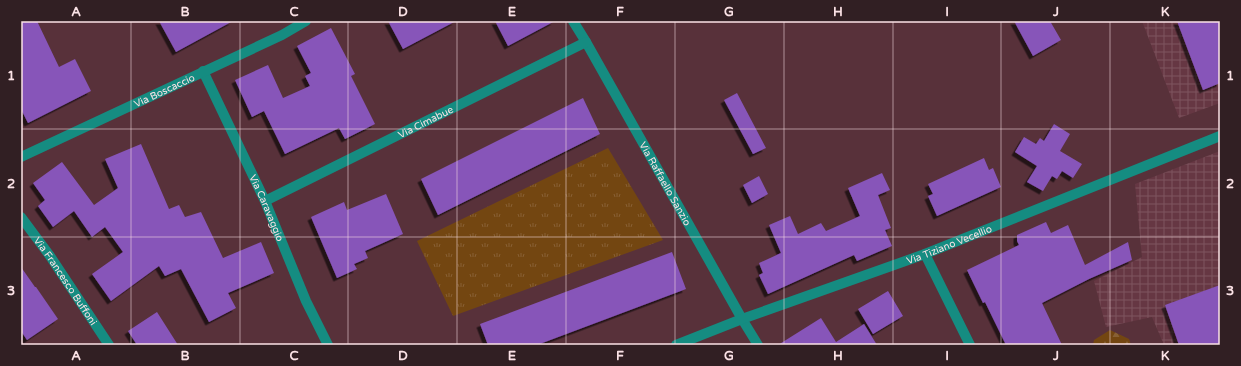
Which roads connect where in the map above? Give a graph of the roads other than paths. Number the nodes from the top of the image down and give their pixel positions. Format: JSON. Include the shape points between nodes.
{"nodes":[{"id":1,"x":306,"y":21,"type":"edge"},
{"id":2,"x":573,"y":21,"type":"edge"},
{"id":3,"x":586,"y":42,"type":"junction"},
{"id":4,"x":203,"y":71,"type":"junction"},
{"id":5,"x":1220,"y":136,"type":"edge"},
{"id":6,"x":21,"y":157,"type":"edge"},
{"id":7,"x":265,"y":201,"type":"junction"},
{"id":8,"x":21,"y":217,"type":"edge"},
{"id":9,"x":925,"y":254,"type":"junction"},
{"id":10,"x":742,"y":319,"type":"junction"},
{"id":11,"x":109,"y":345,"type":"edge"},
{"id":12,"x":328,"y":345,"type":"edge"},
{"id":13,"x":676,"y":345,"type":"edge"},
{"id":14,"x":758,"y":345,"type":"edge"},
{"id":15,"x":970,"y":345,"type":"edge"}],
"edges":[{"from":1,"to":4,"type":"street","name":"Via Boscaccio","via":[[282,35]]},
{"from":2,"to":3,"type":"street","name":"Via Raffaello Sanzio"},
{"from":3,"to":7,"type":"street","name":"Via Cimabue"},
{"from":3,"to":10,"type":"street","name":"Via Raffaello Sanzio"},
{"from":4,"to":6,"type":"street","name":"Via Boscaccio"},
{"from":4,"to":7,"type":"street","name":"Via Caravaggio"},
{"from":5,"to":9,"type":"street","name":"Via Tiziano Vecellio"},
{"from":7,"to":12,"type":"street","name":"Via Caravaggio","via":[[306,301]]},
{"from":8,"to":11,"type":"street","name":"Via Francesco Buffoni"},
{"from":9,"to":10,"type":"street","name":"Via Tiziano Vecellio"},
{"from":9,"to":15,"type":"street"},
{"from":10,"to":13,"type":"street","name":"Via Tiziano Vecellio"},
{"from":10,"to":14,"type":"street","name":"Via Raffaello Sanzio"}]}
